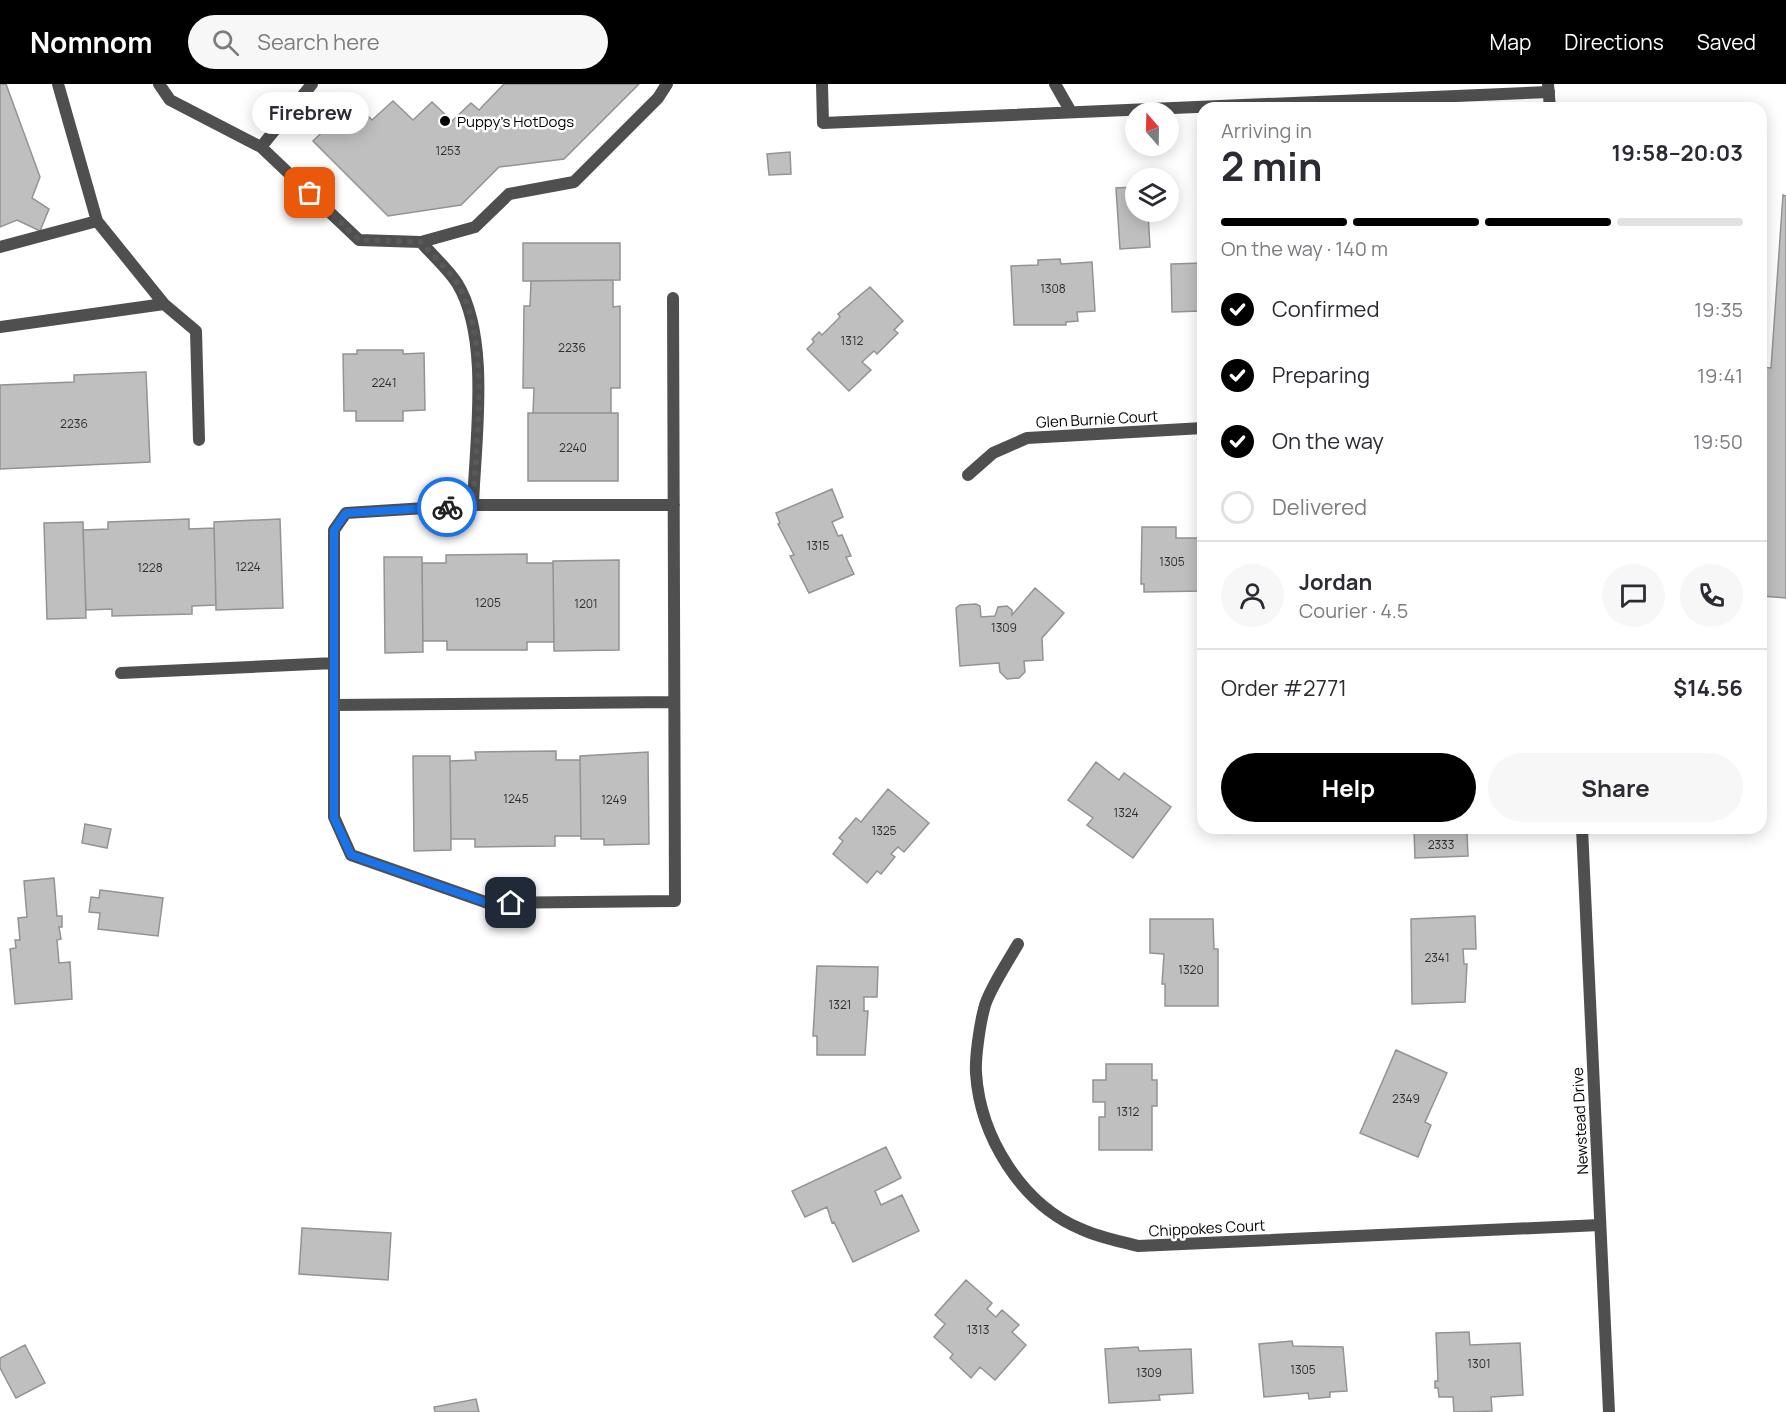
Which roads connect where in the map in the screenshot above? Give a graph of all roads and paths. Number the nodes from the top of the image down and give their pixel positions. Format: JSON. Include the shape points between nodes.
{"nodes":[{"id":1,"x":58,"y":84,"type":"edge"},
{"id":2,"x":159,"y":84,"type":"edge"},
{"id":3,"x":312,"y":84,"type":"edge"},
{"id":4,"x":667,"y":84,"type":"edge"},
{"id":5,"x":822,"y":84,"type":"edge"},
{"id":6,"x":1055,"y":84,"type":"edge"},
{"id":7,"x":1549,"y":88,"type":"edge"},
{"id":8,"x":1270,"y":102,"type":"edge"},
{"id":9,"x":1197,"y":106,"type":"edge"},
{"id":10,"x":1071,"y":112,"type":"junction"},
{"id":11,"x":261,"y":147,"type":"junction"},
{"id":12,"x":97,"y":221,"type":"junction"},
{"id":13,"x":421,"y":242,"type":"junction"},
{"id":14,"x":0,"y":247,"type":"edge"},
{"id":15,"x":673,"y":297,"type":"dead end"},
{"id":16,"x":164,"y":304,"type":"junction"},
{"id":17,"x":0,"y":327,"type":"edge"},
{"id":18,"x":1197,"y":428,"type":"edge"},
{"id":19,"x":199,"y":440,"type":"dead end"},
{"id":20,"x":968,"y":475,"type":"dead end"},
{"id":21,"x":473,"y":505,"type":"junction"},
{"id":22,"x":674,"y":506,"type":"junction"},
{"id":23,"x":334,"y":663,"type":"junction"},
{"id":24,"x":121,"y":673,"type":"dead end"},
{"id":25,"x":674,"y":702,"type":"junction"},
{"id":26,"x":334,"y":705,"type":"junction"},
{"id":27,"x":1582,"y":834,"type":"edge"},
{"id":28,"x":1018,"y":944,"type":"dead end"},
{"id":29,"x":1600,"y":1225,"type":"junction"},
{"id":30,"x":1609,"y":1412,"type":"edge"}],
"edges":[{"from":1,"to":12,"type":"street"},
{"from":2,"to":11,"type":"street","via":[[170,100]]},
{"from":3,"to":11,"type":"street"},
{"from":4,"to":13,"type":"street","via":[[658,98],[574,182],[509,194],[475,228]]},
{"from":5,"to":10,"type":"street","via":[[823,123]]},
{"from":6,"to":10,"type":"street"},
{"from":7,"to":8,"type":"street"},
{"from":9,"to":10,"type":"street"},
{"from":11,"to":13,"type":"street","via":[[359,240]]},
{"from":12,"to":14,"type":"street"},
{"from":12,"to":16,"type":"street"},
{"from":13,"to":21,"type":"street","via":[[457,283],[473,320],[479,369]]},
{"from":15,"to":22,"type":"street"},
{"from":16,"to":17,"type":"street"},
{"from":16,"to":19,"type":"street","via":[[196,331]]},
{"from":18,"to":20,"type":"street","name":"Glen Burnie Court","via":[[1027,438],[993,453]]},
{"from":21,"to":22,"type":"street"},
{"from":21,"to":23,"type":"street","via":[[346,513],[334,530]]},
{"from":22,"to":25,"type":"street"},
{"from":23,"to":24,"type":"street"},
{"from":23,"to":26,"type":"street"},
{"from":25,"to":26,"type":"street"},
{"from":25,"to":26,"type":"street","via":[[675,901],[652,902],[488,903],[351,855],[334,818]]},
{"from":27,"to":29,"type":"street","name":"Newstead Drive"},
{"from":28,"to":29,"type":"street","name":"Chippokes Court","via":[[984,1007],[976,1070],[980,1098],[987,1126],[1024,1187],[1050,1211],[1080,1229],[1138,1246]]},
{"from":29,"to":30,"type":"street","name":"Newstead Drive"}]}
